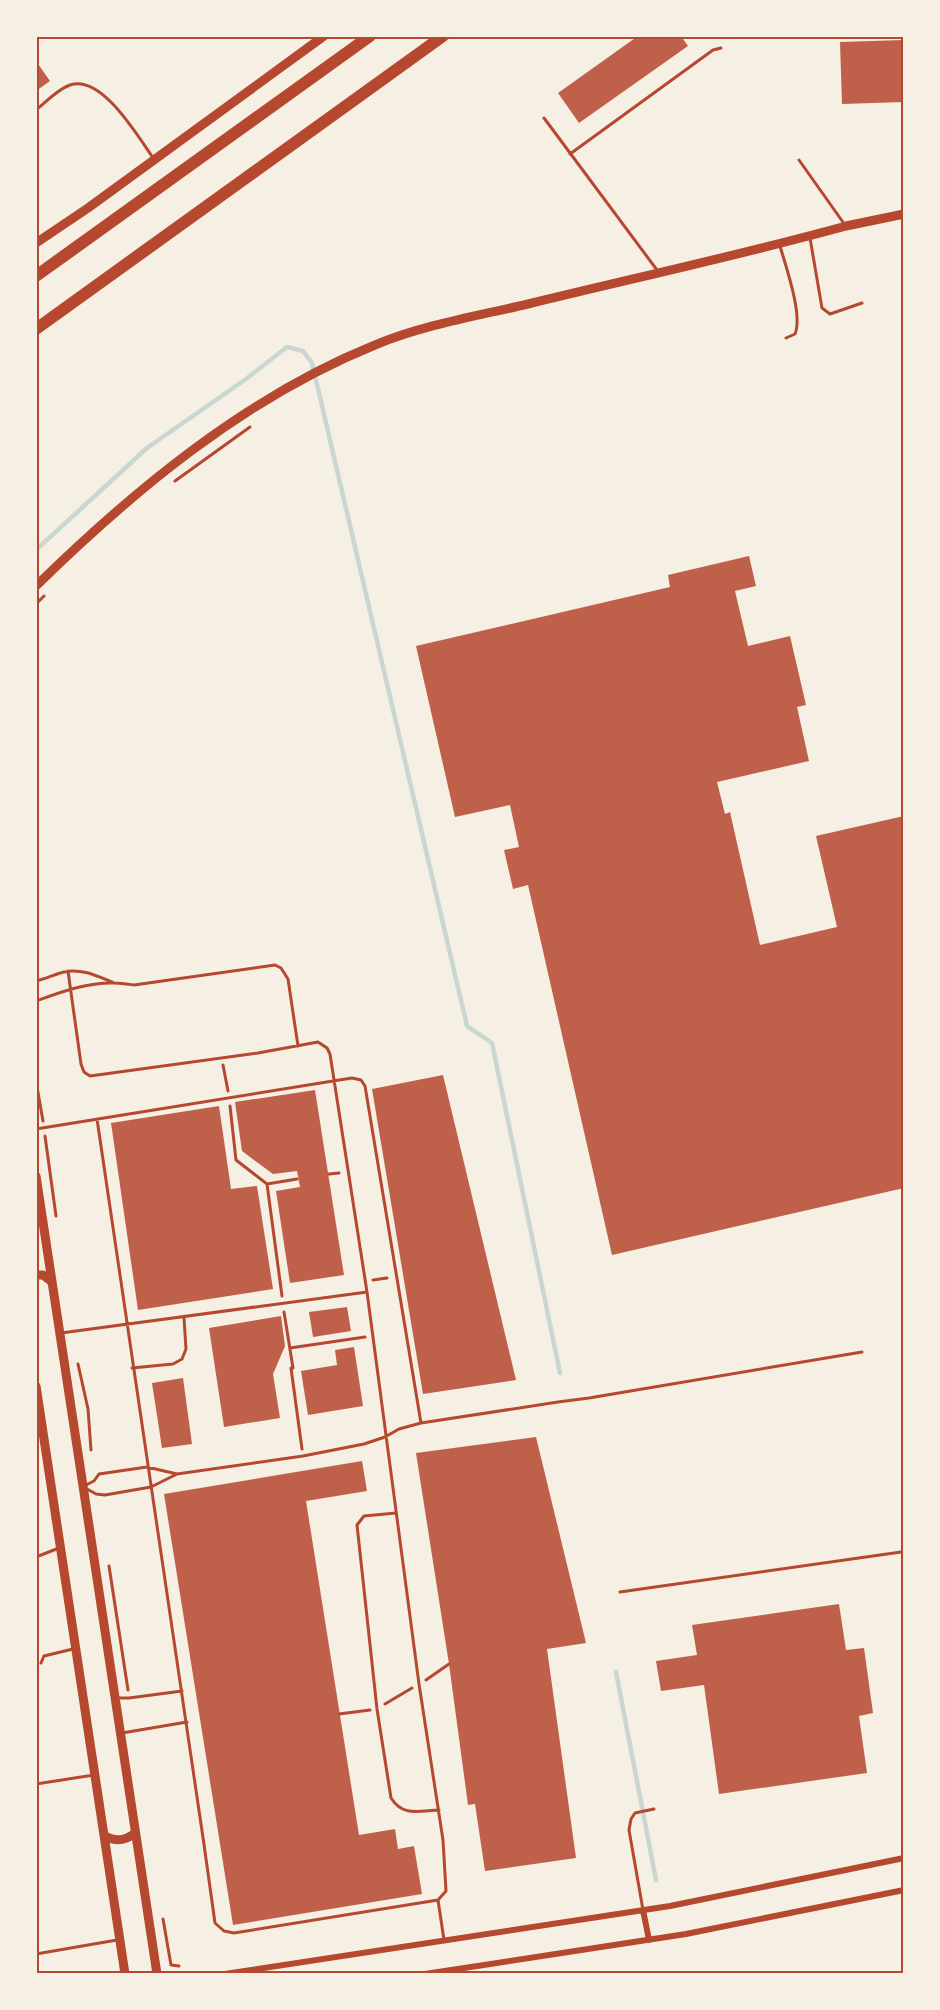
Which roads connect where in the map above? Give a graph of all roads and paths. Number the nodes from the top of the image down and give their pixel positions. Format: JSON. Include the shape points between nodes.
{"nodes":[{"id":1,"x":324,"y":36,"type":"edge"},
{"id":2,"x":370,"y":36,"type":"edge"},
{"id":3,"x":443,"y":36,"type":"edge"},
{"id":4,"x":722,"y":48,"type":"dead end"},
{"id":5,"x":36,"y":110,"type":"edge"},
{"id":6,"x":544,"y":118,"type":"dead end"},
{"id":7,"x":570,"y":154,"type":"junction"},
{"id":8,"x":154,"y":160,"type":"junction"},
{"id":9,"x":799,"y":160,"type":"dead end"},
{"id":10,"x":904,"y":214,"type":"edge"},
{"id":11,"x":846,"y":226,"type":"junction"},
{"id":12,"x":810,"y":236,"type":"junction"},
{"id":13,"x":36,"y":243,"type":"edge"},
{"id":14,"x":779,"y":243,"type":"junction"},
{"id":15,"x":658,"y":272,"type":"junction"},
{"id":16,"x":36,"y":276,"type":"edge"},
{"id":17,"x":862,"y":303,"type":"dead end"},
{"id":18,"x":36,"y":328,"type":"edge"},
{"id":19,"x":786,"y":338,"type":"dead end"},
{"id":20,"x":250,"y":427,"type":"dead end"},
{"id":21,"x":171,"y":484,"type":"dead end"},
{"id":22,"x":36,"y":586,"type":"edge"},
{"id":23,"x":51,"y":589,"type":"dead end"},
{"id":24,"x":36,"y":604,"type":"edge"},
{"id":25,"x":68,"y":971,"type":"junction"},
{"id":26,"x":36,"y":981,"type":"edge"},
{"id":27,"x":113,"y":983,"type":"junction"},
{"id":28,"x":71,"y":989,"type":"junction"},
{"id":29,"x":36,"y":1001,"type":"edge"},
{"id":30,"x":298,"y":1046,"type":"junction"},
{"id":31,"x":221,"y":1058,"type":"junction"},
{"id":32,"x":333,"y":1080,"type":"junction"},
{"id":33,"x":230,"y":1097,"type":"junction"},
{"id":34,"x":97,"y":1119,"type":"junction"},
{"id":35,"x":36,"y":1129,"type":"edge"},
{"id":36,"x":36,"y":1176,"type":"edge"},
{"id":37,"x":297,"y":1179,"type":"dead end"},
{"id":38,"x":267,"y":1184,"type":"junction"},
{"id":39,"x":37,"y":1190,"type":"edge"},
{"id":40,"x":36,"y":1275,"type":"edge"},
{"id":41,"x":397,"y":1276,"type":"junction"},
{"id":42,"x":365,"y":1281,"type":"junction"},
{"id":43,"x":52,"y":1282,"type":"junction"},
{"id":44,"x":367,"y":1292,"type":"junction"},
{"id":45,"x":283,"y":1304,"type":"junction"},
{"id":46,"x":184,"y":1317,"type":"junction"},
{"id":47,"x":126,"y":1325,"type":"junction"},
{"id":48,"x":59,"y":1333,"type":"junction"},
{"id":49,"x":372,"y":1336,"type":"junction"},
{"id":50,"x":290,"y":1348,"type":"junction"},
{"id":51,"x":862,"y":1352,"type":"dead end"},
{"id":52,"x":132,"y":1368,"type":"junction"},
{"id":53,"x":36,"y":1386,"type":"edge"},
{"id":54,"x":422,"y":1423,"type":"junction"},
{"id":55,"x":385,"y":1437,"type":"junction"},
{"id":56,"x":303,"y":1456,"type":"junction"},
{"id":57,"x":147,"y":1467,"type":"junction"},
{"id":58,"x":177,"y":1474,"type":"junction"},
{"id":59,"x":83,"y":1487,"type":"junction"},
{"id":60,"x":151,"y":1487,"type":"junction"},
{"id":61,"x":396,"y":1513,"type":"junction"},
{"id":62,"x":61,"y":1547,"type":"junction"},
{"id":63,"x":901,"y":1552,"type":"dead end"},
{"id":64,"x":36,"y":1557,"type":"edge"},
{"id":65,"x":620,"y":1592,"type":"dead end"},
{"id":66,"x":76,"y":1649,"type":"junction"},
{"id":67,"x":41,"y":1663,"type":"dead end"},
{"id":68,"x":182,"y":1691,"type":"junction"},
{"id":69,"x":114,"y":1698,"type":"junction"},
{"id":70,"x":377,"y":1709,"type":"junction"},
{"id":71,"x":339,"y":1714,"type":"dead end"},
{"id":72,"x":187,"y":1722,"type":"junction"},
{"id":73,"x":120,"y":1734,"type":"junction"},
{"id":74,"x":96,"y":1775,"type":"junction"},
{"id":75,"x":36,"y":1784,"type":"edge"},
{"id":76,"x":654,"y":1809,"type":"dead end"},
{"id":77,"x":439,"y":1810,"type":"junction"},
{"id":78,"x":135,"y":1833,"type":"junction"},
{"id":79,"x":105,"y":1836,"type":"junction"},
{"id":80,"x":904,"y":1858,"type":"edge"},
{"id":81,"x":904,"y":1890,"type":"edge"},
{"id":82,"x":438,"y":1900,"type":"junction"},
{"id":83,"x":643,"y":1910,"type":"junction"},
{"id":84,"x":120,"y":1940,"type":"junction"},
{"id":85,"x":444,"y":1940,"type":"junction"},
{"id":86,"x":649,"y":1940,"type":"junction"},
{"id":87,"x":36,"y":1954,"type":"edge"},
{"id":88,"x":124,"y":1974,"type":"edge"},
{"id":89,"x":157,"y":1974,"type":"edge"},
{"id":90,"x":225,"y":1974,"type":"edge"},
{"id":91,"x":426,"y":1974,"type":"edge"}],
"edges":[{"from":1,"to":8,"type":"main road"},
{"from":2,"to":16,"type":"highway"},
{"from":3,"to":18,"type":"highway"},
{"from":4,"to":7,"type":"lane","via":[[713,50]]},
{"from":5,"to":8,"type":"lane","via":[[68,86],[78,83],[90,87],[110,99]]},
{"from":6,"to":7,"type":"lane"},
{"from":7,"to":15,"type":"lane"},
{"from":8,"to":13,"type":"main road"},
{"from":9,"to":11,"type":"lane"},
{"from":10,"to":11,"type":"main road"},
{"from":11,"to":12,"type":"main road"},
{"from":12,"to":14,"type":"main road"},
{"from":12,"to":17,"type":"lane","via":[[822,308],[830,314]]},
{"from":14,"to":15,"type":"main road"},
{"from":14,"to":19,"type":"lane","via":[[798,325],[795,334]]},
{"from":15,"to":22,"type":"main road","via":[[400,335],[292,385],[144,487]]},
{"from":20,"to":21,"type":"path"},
{"from":23,"to":24,"type":"path"},
{"from":25,"to":26,"type":"lane"},
{"from":25,"to":27,"type":"lane","via":[[88,973]]},
{"from":25,"to":28,"type":"lane"},
{"from":27,"to":28,"type":"lane"},
{"from":27,"to":30,"type":"lane","via":[[134,985],[275,965],[288,979]]},
{"from":28,"to":29,"type":"lane"},
{"from":28,"to":31,"type":"lane","via":[[81,1064],[90,1076]]},
{"from":30,"to":31,"type":"lane"},
{"from":30,"to":32,"type":"lane","via":[[318,1042],[327,1048]]},
{"from":31,"to":33,"type":"path"},
{"from":32,"to":33,"type":"lane"},
{"from":32,"to":41,"type":"lane","via":[[357,1078],[365,1086]]},
{"from":32,"to":42,"type":"lane"},
{"from":33,"to":34,"type":"lane"},
{"from":33,"to":38,"type":"path","via":[[236,1160]]},
{"from":34,"to":35,"type":"lane"},
{"from":34,"to":47,"type":"lane"},
{"from":36,"to":39,"type":"main road"},
{"from":37,"to":38,"type":"path"},
{"from":38,"to":45,"type":"path"},
{"from":39,"to":43,"type":"main road"},
{"from":40,"to":43,"type":"main road"},
{"from":41,"to":42,"type":"path"},
{"from":41,"to":54,"type":"lane"},
{"from":42,"to":44,"type":"lane"},
{"from":43,"to":48,"type":"main road"},
{"from":44,"to":45,"type":"lane"},
{"from":44,"to":49,"type":"lane"},
{"from":45,"to":46,"type":"lane"},
{"from":45,"to":50,"type":"path"},
{"from":46,"to":47,"type":"lane"},
{"from":46,"to":52,"type":"lane","via":[[186,1349],[182,1359],[173,1364]]},
{"from":47,"to":48,"type":"lane"},
{"from":47,"to":52,"type":"lane"},
{"from":48,"to":59,"type":"main road"},
{"from":49,"to":50,"type":"path"},
{"from":49,"to":55,"type":"lane"},
{"from":50,"to":56,"type":"path"},
{"from":51,"to":54,"type":"lane"},
{"from":52,"to":57,"type":"lane"},
{"from":53,"to":62,"type":"main road"},
{"from":54,"to":55,"type":"lane"},
{"from":55,"to":56,"type":"lane"},
{"from":55,"to":61,"type":"lane"},
{"from":56,"to":58,"type":"lane"},
{"from":57,"to":58,"type":"lane"},
{"from":57,"to":59,"type":"lane","via":[[99,1474]]},
{"from":57,"to":60,"type":"lane"},
{"from":58,"to":60,"type":"lane"},
{"from":59,"to":60,"type":"lane","via":[[105,1496]]},
{"from":59,"to":69,"type":"main road"},
{"from":60,"to":68,"type":"lane"},
{"from":61,"to":70,"type":"lane","via":[[364,1516],[357,1525]]},
{"from":61,"to":77,"type":"lane"},
{"from":62,"to":64,"type":"lane"},
{"from":62,"to":66,"type":"main road"},
{"from":63,"to":65,"type":"lane"},
{"from":66,"to":67,"type":"lane","via":[[44,1656]]},
{"from":66,"to":74,"type":"main road"},
{"from":68,"to":69,"type":"lane"},
{"from":68,"to":72,"type":"lane"},
{"from":69,"to":73,"type":"main road"},
{"from":70,"to":71,"type":"path"},
{"from":70,"to":77,"type":"lane","via":[[391,1798],[397,1807],[409,1812]]},
{"from":72,"to":73,"type":"lane"},
{"from":72,"to":82,"type":"lane","via":[[215,1923],[224,1931],[234,1933]]},
{"from":73,"to":78,"type":"main road"},
{"from":74,"to":75,"type":"lane"},
{"from":74,"to":79,"type":"main road"},
{"from":76,"to":83,"type":"lane","via":[[635,1813],[629,1830]]},
{"from":77,"to":82,"type":"lane","via":[[447,1879],[446,1891]]},
{"from":78,"to":79,"type":"main road","via":[[120,1840]]},
{"from":78,"to":89,"type":"main road"},
{"from":79,"to":84,"type":"main road"},
{"from":80,"to":83,"type":"street"},
{"from":81,"to":86,"type":"street"},
{"from":82,"to":85,"type":"lane"},
{"from":83,"to":85,"type":"street"},
{"from":83,"to":86,"type":"street"},
{"from":84,"to":87,"type":"lane"},
{"from":84,"to":88,"type":"main road"},
{"from":85,"to":90,"type":"street"},
{"from":86,"to":91,"type":"street"}]}
